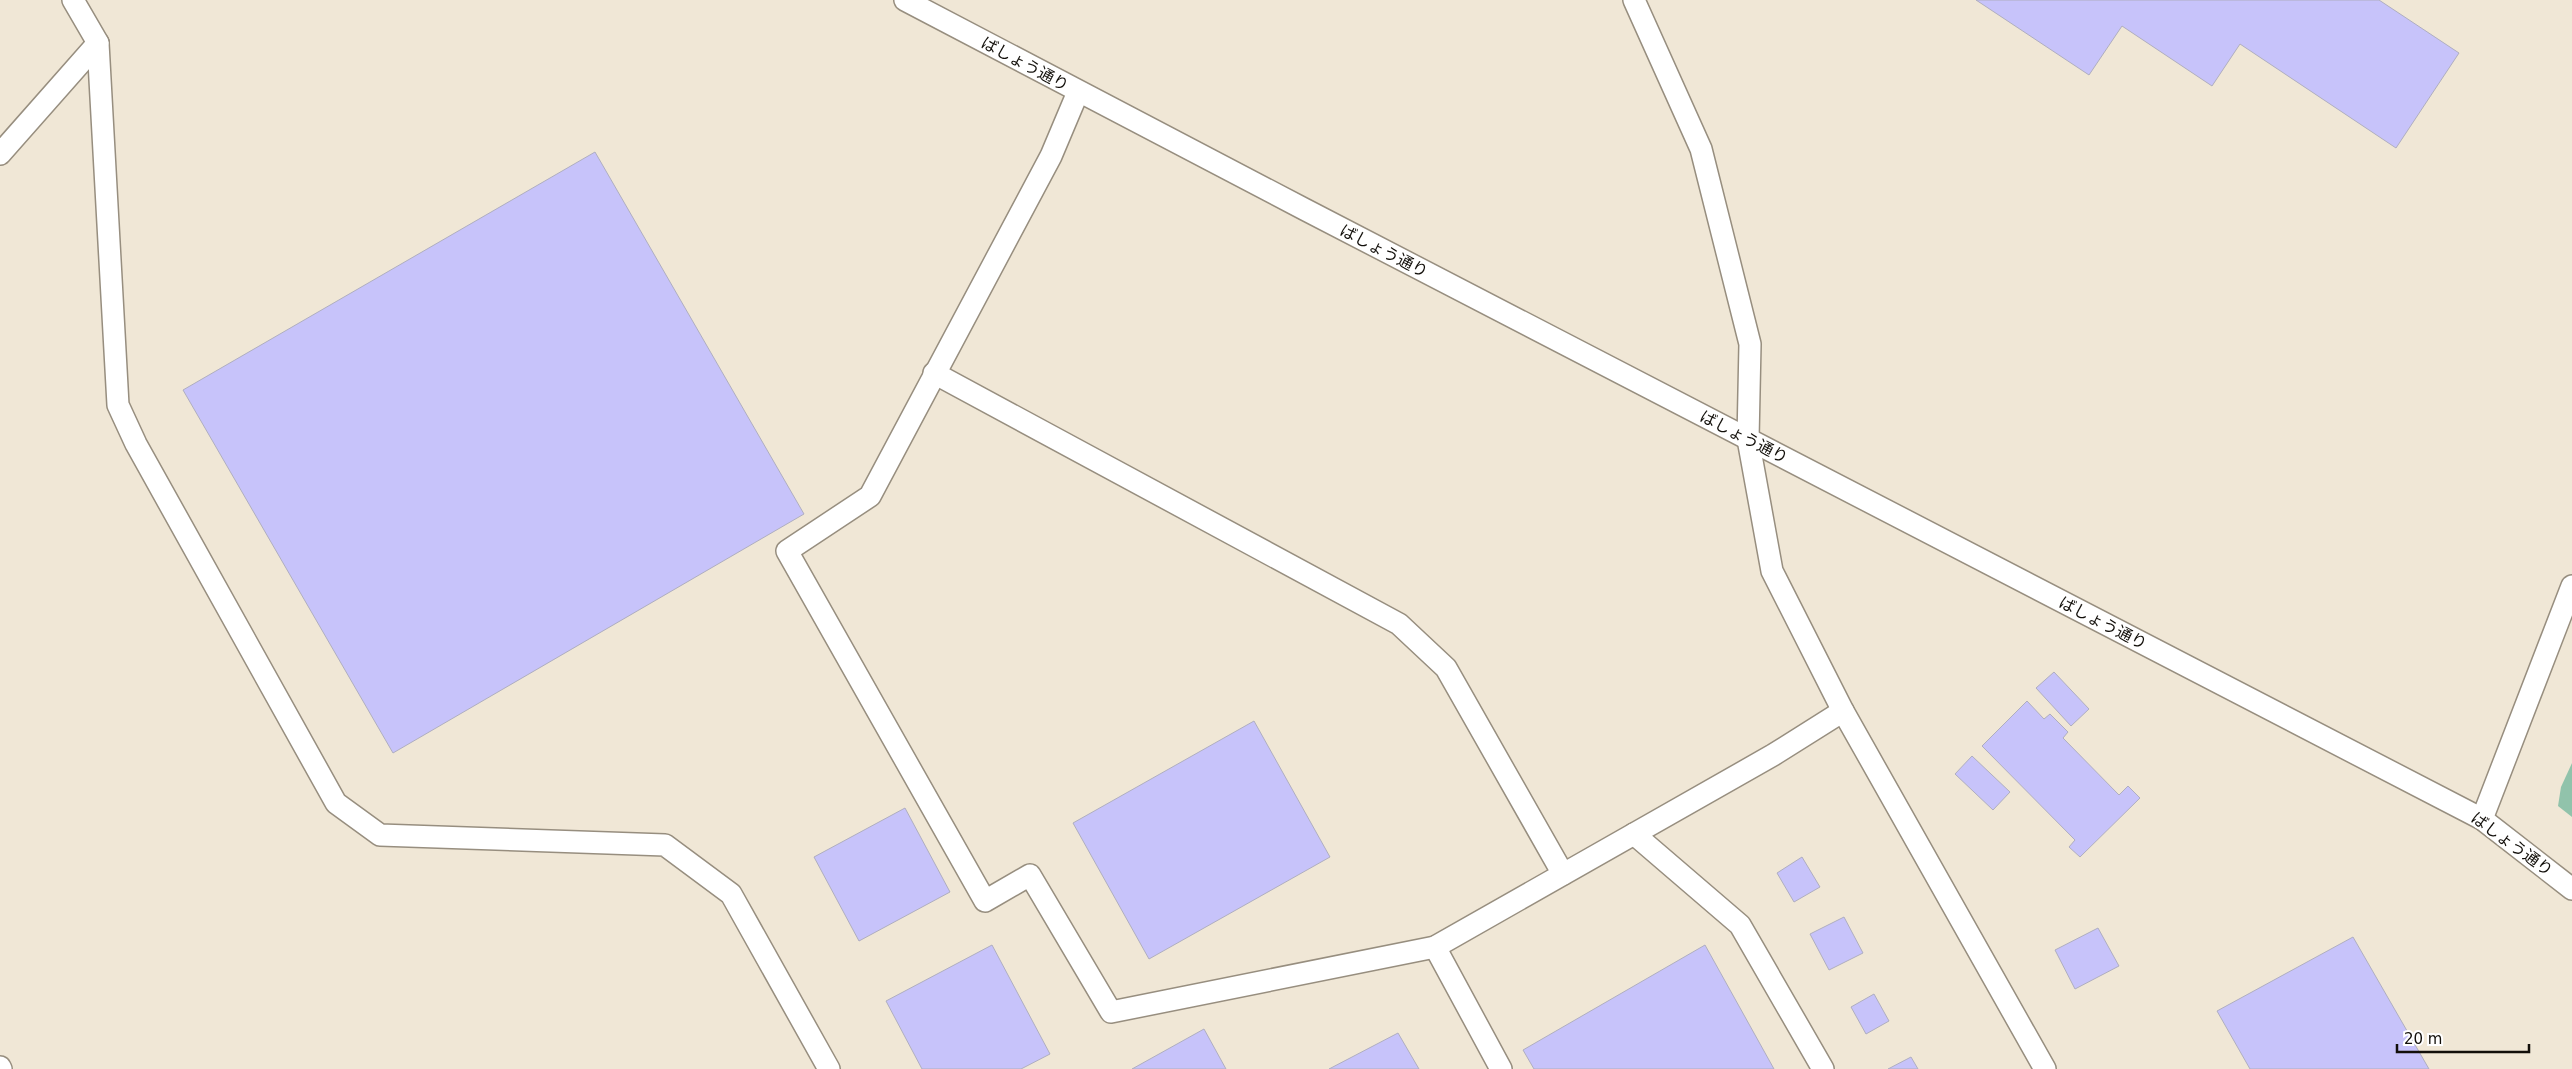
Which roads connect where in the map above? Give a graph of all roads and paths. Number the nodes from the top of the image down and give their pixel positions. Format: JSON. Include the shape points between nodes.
{"nodes":[{"id":1,"x":73,"y":0,"type":"edge"},
{"id":2,"x":905,"y":0,"type":"edge"},
{"id":3,"x":1634,"y":0,"type":"edge"},
{"id":4,"x":98,"y":44,"type":"junction"},
{"id":5,"x":1078,"y":92,"type":"junction"},
{"id":6,"x":0,"y":154,"type":"edge"},
{"id":7,"x":934,"y":373,"type":"junction"},
{"id":8,"x":1748,"y":439,"type":"junction"},
{"id":9,"x":2572,"y":586,"type":"edge"},
{"id":10,"x":1843,"y":711,"type":"junction"},
{"id":11,"x":2482,"y":819,"type":"junction"},
{"id":12,"x":1634,"y":834,"type":"junction"},
{"id":13,"x":1563,"y":874,"type":"junction"},
{"id":14,"x":2572,"y":889,"type":"edge"},
{"id":15,"x":1435,"y":947,"type":"junction"},
{"id":16,"x":829,"y":1069,"type":"edge"},
{"id":17,"x":1501,"y":1069,"type":"edge"},
{"id":18,"x":1823,"y":1069,"type":"edge"},
{"id":19,"x":2045,"y":1069,"type":"edge"}],
"edges":[{"from":1,"to":4,"type":"lane"},
{"from":2,"to":5,"type":"lane","name":"ばしょう通り"},
{"from":3,"to":8,"type":"lane","via":[[1701,149],[1750,344]]},
{"from":4,"to":6,"type":"lane"},
{"from":4,"to":16,"type":"lane","via":[[118,405],[136,444],[336,804],[380,835],[665,845],[730,894]]},
{"from":5,"to":7,"type":"lane","via":[[1051,156]]},
{"from":5,"to":8,"type":"lane","name":"ばしょう通り"},
{"from":7,"to":13,"type":"lane","via":[[1400,624],[1446,668]]},
{"from":7,"to":15,"type":"lane","via":[[870,496],[787,551],[985,901],[1030,875],[1111,1012]]},
{"from":8,"to":10,"type":"lane","via":[[1772,571]]},
{"from":8,"to":11,"type":"lane","name":"ばしょう通り"},
{"from":9,"to":11,"type":"lane"},
{"from":10,"to":12,"type":"lane"},
{"from":10,"to":19,"type":"lane"},
{"from":11,"to":14,"type":"lane","name":"ばしょう通り"},
{"from":12,"to":13,"type":"lane"},
{"from":12,"to":18,"type":"lane","via":[[1740,925]]},
{"from":13,"to":15,"type":"lane"},
{"from":15,"to":17,"type":"lane"}]}
